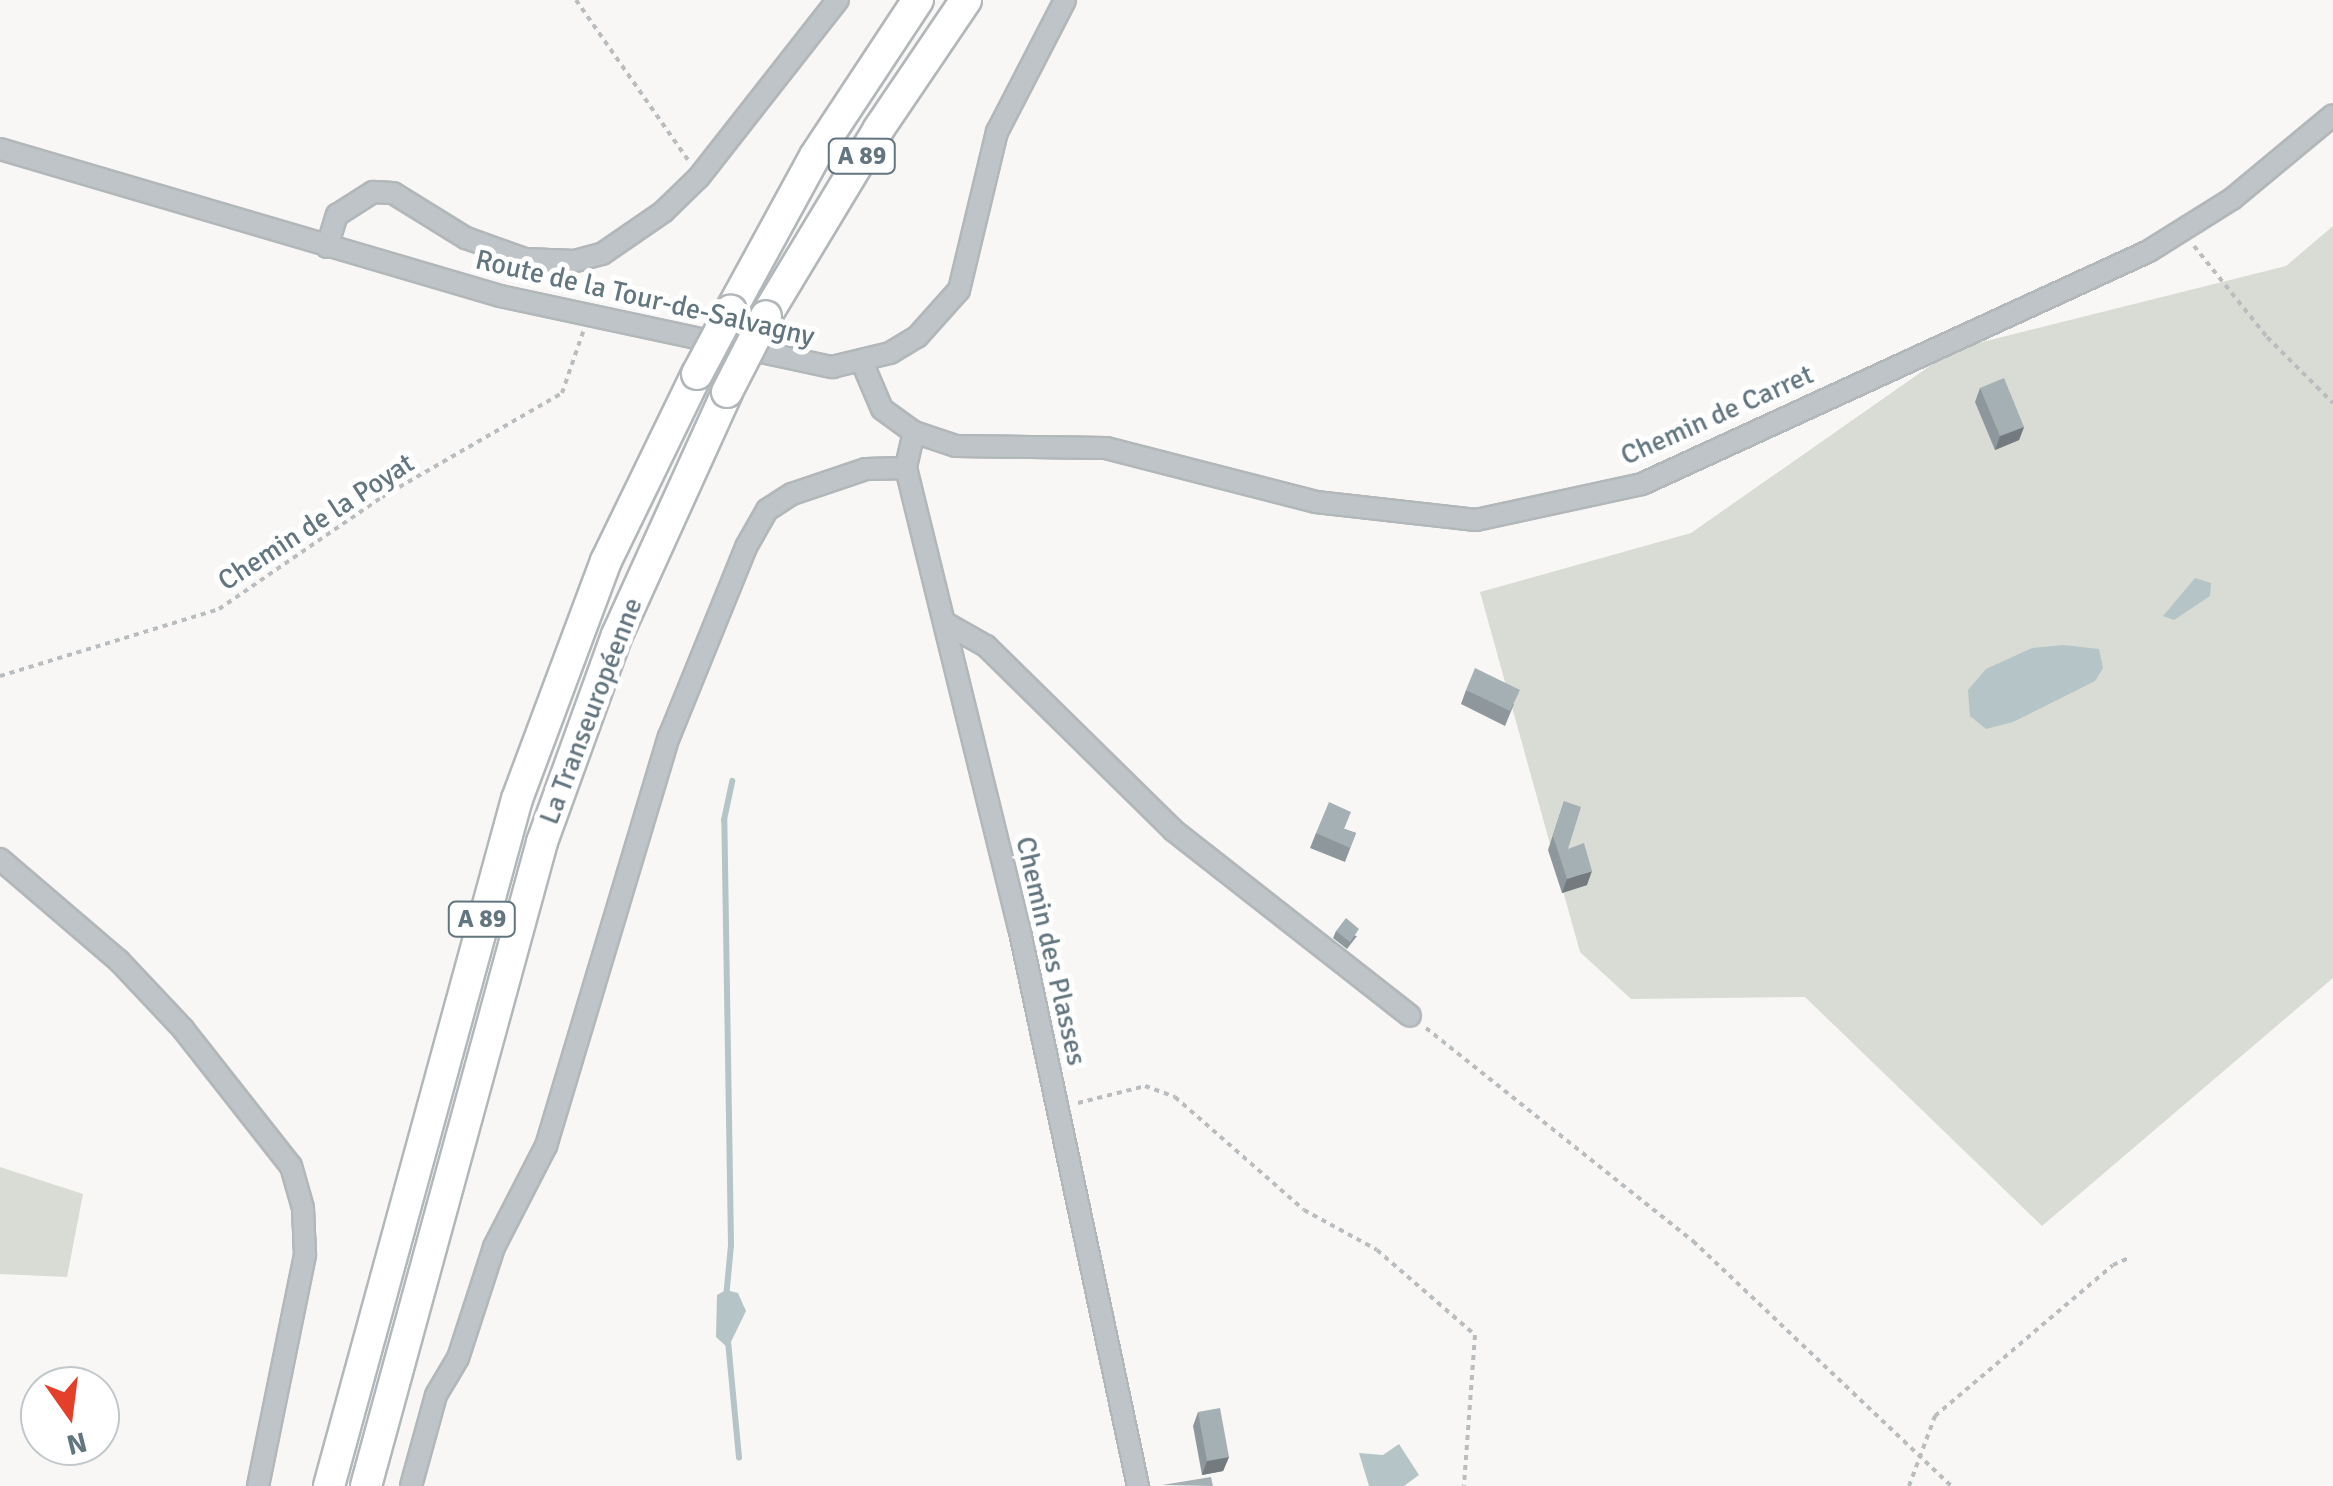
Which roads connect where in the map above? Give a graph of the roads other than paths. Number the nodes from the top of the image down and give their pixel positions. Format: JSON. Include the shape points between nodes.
{"nodes":[{"id":1,"x":838,"y":0,"type":"edge"},
{"id":2,"x":918,"y":0,"type":"edge"},
{"id":3,"x":966,"y":0,"type":"edge"},
{"id":4,"x":1065,"y":0,"type":"edge"},
{"id":5,"x":2333,"y":115,"type":"edge"},
{"id":6,"x":0,"y":149,"type":"edge"},
{"id":7,"x":327,"y":248,"type":"junction"},
{"id":8,"x":862,"y":362,"type":"junction"},
{"id":9,"x":914,"y":432,"type":"junction"},
{"id":10,"x":906,"y":468,"type":"junction"},
{"id":11,"x":947,"y":624,"type":"junction"},
{"id":12,"x":0,"y":859,"type":"edge"},
{"id":13,"x":1410,"y":1016,"type":"road end"},
{"id":14,"x":258,"y":1486,"type":"edge"},
{"id":15,"x":329,"y":1486,"type":"edge"},
{"id":16,"x":366,"y":1486,"type":"edge"},
{"id":17,"x":412,"y":1486,"type":"edge"},
{"id":18,"x":1138,"y":1486,"type":"edge"}],
"edges":[{"from":1,"to":7,"type":"street","via":[[699,178],[625,241],[576,261],[494,250],[394,193],[373,192],[337,215]]},
{"from":2,"to":15,"type":"highway","name":"La Transeuropéenne","number":"A 89","bridge":true,"via":[[816,156],[697,374],[606,560],[518,800]]},
{"from":3,"to":16,"type":"highway","name":"La Transeuropéenne","number":"A 89","bridge":true,"via":[[766,316],[617,634],[542,842]]},
{"from":4,"to":8,"type":"street","name":"Route de la Tour-de-Salvagny","via":[[997,132],[959,290],[918,336]]},
{"from":5,"to":9,"type":"street","name":"Chemin de Carret","via":[[2232,199],[2149,251],[1642,484],[1476,520],[1316,502],[1106,448],[956,446]]},
{"from":6,"to":7,"type":"street","name":"Route de la Tour-de-Salvagny"},
{"from":7,"to":8,"type":"street","name":"Route de la Tour-de-Salvagny","via":[[791,363]]},
{"from":8,"to":9,"type":"street","name":"Chemin de Carret","via":[[882,410]]},
{"from":9,"to":10,"type":"street","name":"Chemin des Plasses"},
{"from":10,"to":11,"type":"street","name":"Chemin des Plasses"},
{"from":10,"to":17,"type":"street","via":[[866,469],[792,494],[767,510],[746,546],[669,737],[546,1146],[494,1247],[458,1358],[436,1395]]},
{"from":11,"to":13,"type":"street","via":[[986,646],[1215,865]]},
{"from":11,"to":18,"type":"street","name":"Chemin des Plasses"},
{"from":12,"to":14,"type":"street","via":[[119,961],[183,1028],[291,1166],[303,1208],[305,1255]]}]}
